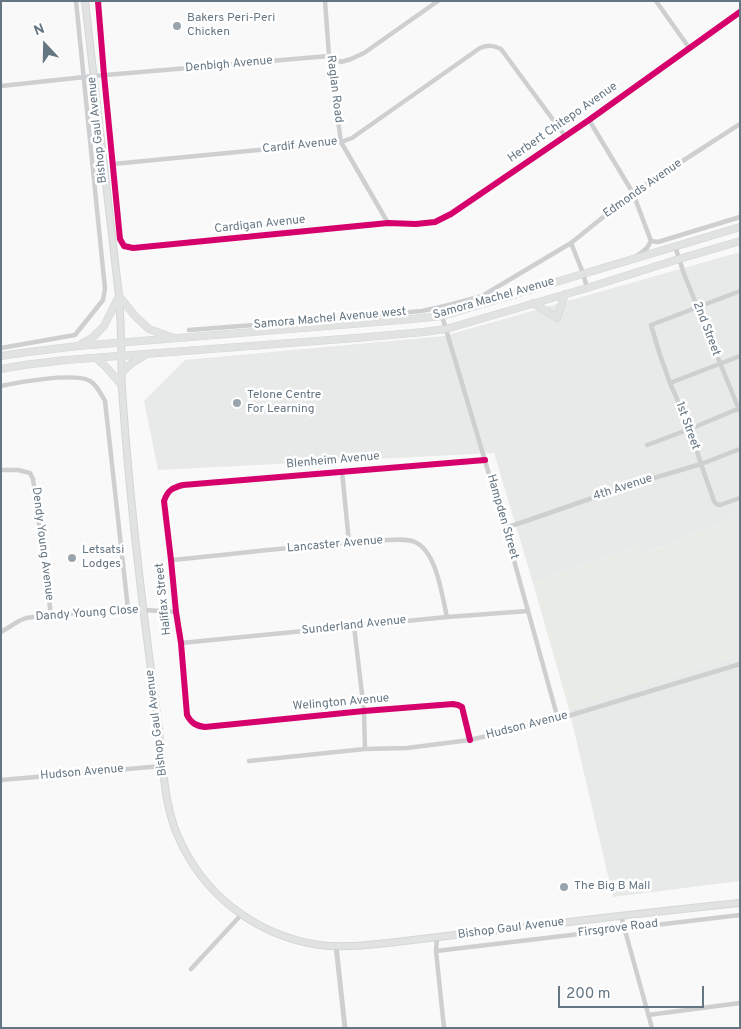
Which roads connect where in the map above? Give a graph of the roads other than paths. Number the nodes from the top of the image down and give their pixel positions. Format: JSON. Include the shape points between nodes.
{"nodes":[{"id":1,"x":76,"y":1,"type":"edge"},
{"id":2,"x":86,"y":1,"type":"edge"},
{"id":3,"x":98,"y":1,"type":"edge"},
{"id":4,"x":325,"y":1,"type":"edge"},
{"id":5,"x":438,"y":1,"type":"edge"},
{"id":6,"x":656,"y":1,"type":"edge"},
{"id":7,"x":740,"y":12,"type":"edge"},
{"id":8,"x":690,"y":49,"type":"junction"},
{"id":9,"x":329,"y":56,"type":"junction"},
{"id":10,"x":104,"y":75,"type":"junction"},
{"id":11,"x":94,"y":76,"type":"junction"},
{"id":12,"x":84,"y":77,"type":"junction"},
{"id":13,"x":1,"y":86,"type":"edge"},
{"id":14,"x":589,"y":120,"type":"junction"},
{"id":15,"x":740,"y":124,"type":"edge"},
{"id":16,"x":565,"y":136,"type":"junction"},
{"id":17,"x":341,"y":142,"type":"junction"},
{"id":18,"x":113,"y":164,"type":"junction"},
{"id":19,"x":633,"y":192,"type":"junction"},
{"id":20,"x":740,"y":217,"type":"edge"},
{"id":21,"x":388,"y":223,"type":"junction"},
{"id":22,"x":740,"y":227,"type":"edge"},
{"id":23,"x":651,"y":241,"type":"junction"},
{"id":24,"x":571,"y":242,"type":"junction"},
{"id":25,"x":740,"y":242,"type":"edge"},
{"id":26,"x":675,"y":246,"type":"junction"},
{"id":27,"x":133,"y":248,"type":"joint"},
{"id":28,"x":548,"y":257,"type":"joint"},
{"id":29,"x":633,"y":258,"type":"junction"},
{"id":30,"x":679,"y":259,"type":"junction"},
{"id":31,"x":584,"y":274,"type":"junction"},
{"id":32,"x":587,"y":288,"type":"junction"},
{"id":33,"x":740,"y":291,"type":"edge"},
{"id":34,"x":565,"y":294,"type":"junction"},
{"id":35,"x":119,"y":296,"type":"junction"},
{"id":36,"x":533,"y":303,"type":"junction"},
{"id":37,"x":698,"y":307,"type":"junction"},
{"id":38,"x":442,"y":316,"type":"junction"},
{"id":39,"x":446,"y":329,"type":"junction"},
{"id":40,"x":189,"y":330,"type":"dead end"},
{"id":41,"x":176,"y":339,"type":"junction"},
{"id":42,"x":121,"y":343,"type":"junction"},
{"id":43,"x":78,"y":346,"type":"junction"},
{"id":44,"x":1,"y":348,"type":"edge"},
{"id":45,"x":147,"y":353,"type":"junction"},
{"id":46,"x":1,"y":356,"type":"edge"},
{"id":47,"x":121,"y":356,"type":"junction"},
{"id":48,"x":740,"y":356,"type":"edge"},
{"id":49,"x":96,"y":358,"type":"junction"},
{"id":50,"x":720,"y":362,"type":"junction"},
{"id":51,"x":1,"y":369,"type":"edge"},
{"id":52,"x":122,"y":372,"type":"junction"},
{"id":53,"x":670,"y":382,"type":"junction"},
{"id":54,"x":122,"y":384,"type":"junction"},
{"id":55,"x":1,"y":386,"type":"edge"},
{"id":56,"x":739,"y":409,"type":"edge"},
{"id":57,"x":690,"y":429,"type":"junction"},
{"id":58,"x":647,"y":445,"type":"dead end"},
{"id":59,"x":740,"y":449,"type":"edge"},
{"id":60,"x":485,"y":460,"type":"junction"},
{"id":61,"x":700,"y":464,"type":"junction"},
{"id":62,"x":1,"y":470,"type":"edge"},
{"id":63,"x":342,"y":471,"type":"junction"},
{"id":64,"x":183,"y":485,"type":"joint"},
{"id":65,"x":740,"y":498,"type":"edge"},
{"id":66,"x":505,"y":528,"type":"junction"},
{"id":67,"x":348,"y":543,"type":"junction"},
{"id":68,"x":172,"y":560,"type":"junction"},
{"id":69,"x":128,"y":609,"type":"junction"},
{"id":70,"x":143,"y":610,"type":"junction"},
{"id":71,"x":528,"y":611,"type":"junction"},
{"id":72,"x":176,"y":612,"type":"junction"},
{"id":73,"x":51,"y":615,"type":"junction"},
{"id":74,"x":447,"y":617,"type":"junction"},
{"id":75,"x":354,"y":626,"type":"junction"},
{"id":76,"x":1,"y":632,"type":"edge"},
{"id":77,"x":181,"y":643,"type":"junction"},
{"id":78,"x":740,"y":664,"type":"edge"},
{"id":79,"x":364,"y":711,"type":"junction"},
{"id":80,"x":558,"y":719,"type":"junction"},
{"id":81,"x":190,"y":720,"type":"joint"},
{"id":82,"x":470,"y":740,"type":"junction"},
{"id":83,"x":365,"y":749,"type":"junction"},
{"id":84,"x":249,"y":761,"type":"dead end"},
{"id":85,"x":162,"y":766,"type":"junction"},
{"id":86,"x":1,"y":780,"type":"edge"},
{"id":87,"x":740,"y":902,"type":"edge"},
{"id":88,"x":241,"y":915,"type":"junction"},
{"id":89,"x":740,"y":915,"type":"edge"},
{"id":90,"x":621,"y":916,"type":"junction"},
{"id":91,"x":624,"y":929,"type":"junction"},
{"id":92,"x":437,"y":937,"type":"junction"},
{"id":93,"x":336,"y":946,"type":"junction"},
{"id":94,"x":436,"y":951,"type":"junction"},
{"id":95,"x":191,"y":969,"type":"dead end"},
{"id":96,"x":740,"y":1003,"type":"edge"},
{"id":97,"x":648,"y":1014,"type":"junction"},
{"id":98,"x":345,"y":1028,"type":"edge"},
{"id":99,"x":444,"y":1028,"type":"edge"},
{"id":100,"x":652,"y":1028,"type":"edge"}],
"edges":[{"from":1,"to":12,"type":"street"},
{"from":2,"to":11,"type":"main road","name":"Bishop Gaul Avenue"},
{"from":3,"to":10,"type":"street","name":"Bishop Gaul Avenue"},
{"from":4,"to":9,"type":"street","name":"Raglan Road"},
{"from":5,"to":9,"type":"street","name":"Denbigh Avenue","via":[[364,53],[341,62]]},
{"from":6,"to":8,"type":"street"},
{"from":7,"to":8,"type":"street","name":"Herbert Chitepo Avenue"},
{"from":8,"to":14,"type":"street","name":"Herbert Chitepo Avenue"},
{"from":9,"to":10,"type":"street","name":"Denbigh Avenue"},
{"from":9,"to":17,"type":"street","name":"Raglan Road"},
{"from":10,"to":11,"type":"street","name":"Denbigh Avenue"},
{"from":10,"to":18,"type":"street","name":"Bishop Gaul Avenue"},
{"from":11,"to":12,"type":"street","name":"Denbigh Avenue"},
{"from":11,"to":35,"type":"main road","name":"Bishop Gaul Avenue"},
{"from":12,"to":13,"type":"street","name":"Denbigh Avenue"},
{"from":12,"to":44,"type":"street","via":[[105,289],[103,300],[75,335]]},
{"from":14,"to":16,"type":"street","name":"Herbert Chitepo Avenue"},
{"from":14,"to":19,"type":"street"},
{"from":15,"to":19,"type":"street","name":"Edmonds Avenue"},
{"from":16,"to":17,"type":"street","name":"Cardif Avenue","via":[[501,49],[487,45],[352,138]]},
{"from":16,"to":21,"type":"street","name":"Herbert Chitepo Avenue","via":[[435,222]]},
{"from":17,"to":18,"type":"street","name":"Cardif Avenue"},
{"from":17,"to":21,"type":"street","name":"Raglan Road"},
{"from":18,"to":27,"type":"street","name":"Bishop Gaul Avenue","via":[[120,239],[124,246]]},
{"from":19,"to":23,"type":"street"},
{"from":19,"to":24,"type":"street","name":"Edmonds Avenue"},
{"from":20,"to":23,"type":"street","via":[[658,242]]},
{"from":21,"to":27,"type":"street","name":"Cardigan Avenue"},
{"from":22,"to":26,"type":"highway","name":"Samora Machel Avenue"},
{"from":23,"to":29,"type":"street"},
{"from":24,"to":28,"type":"street","name":"Edmonds Avenue"},
{"from":24,"to":31,"type":"street"},
{"from":25,"to":30,"type":"highway","name":"Samora Machel Avenue"},
{"from":26,"to":29,"type":"highway","name":"Samora Machel Avenue"},
{"from":26,"to":30,"type":"street","name":"2nd Street"},
{"from":28,"to":40,"type":"street","name":"Samora Machel Avenue west","via":[[482,296],[422,311]]},
{"from":29,"to":31,"type":"highway","name":"Samora Machel Avenue"},
{"from":30,"to":32,"type":"highway","name":"Samora Machel Avenue"},
{"from":30,"to":37,"type":"street","name":"2nd Street"},
{"from":31,"to":32,"type":"street"},
{"from":31,"to":38,"type":"highway","name":"Samora Machel Avenue"},
{"from":32,"to":34,"type":"highway","name":"Samora Machel Avenue"},
{"from":33,"to":37,"type":"street"},
{"from":34,"to":36,"type":"highway","name":"Samora Machel Avenue"},
{"from":34,"to":36,"type":"highway","via":[[557,318]]},
{"from":35,"to":41,"type":"highway","via":[[149,329]]},
{"from":35,"to":42,"type":"main road","name":"Bishop Gaul Avenue"},
{"from":35,"to":43,"type":"highway","via":[[104,326]]},
{"from":36,"to":39,"type":"highway","name":"Samora Machel Avenue"},
{"from":37,"to":50,"type":"street","name":"2nd Street"},
{"from":37,"to":53,"type":"street","name":"1st Street","via":[[651,325]]},
{"from":38,"to":39,"type":"street","name":"Hampden Street"},
{"from":38,"to":41,"type":"highway","name":"Samora Machel Avenue"},
{"from":39,"to":45,"type":"highway","name":"Samora Machel Avenue"},
{"from":39,"to":60,"type":"street","name":"Hampden Street"},
{"from":41,"to":42,"type":"highway","name":"Samora Machel Avenue"},
{"from":42,"to":43,"type":"highway"},
{"from":42,"to":47,"type":"main road","name":"Bishop Gaul Avenue"},
{"from":43,"to":46,"type":"highway"},
{"from":45,"to":47,"type":"highway","name":"Samora Machel Avenue"},
{"from":45,"to":52,"type":"highway"},
{"from":47,"to":49,"type":"highway"},
{"from":47,"to":52,"type":"main road","name":"Bishop Gaul Avenue"},
{"from":48,"to":50,"type":"street"},
{"from":49,"to":51,"type":"highway"},
{"from":49,"to":54,"type":"highway"},
{"from":50,"to":53,"type":"street"},
{"from":50,"to":56,"type":"street","name":"2nd Street"},
{"from":52,"to":54,"type":"main road","name":"Bishop Gaul Avenue"},
{"from":53,"to":57,"type":"street","name":"1st Street"},
{"from":54,"to":70,"type":"main road","name":"Bishop Gaul Avenue"},
{"from":55,"to":69,"type":"street","via":[[73,377],[88,380],[105,401]]},
{"from":56,"to":57,"type":"street"},
{"from":57,"to":58,"type":"street"},
{"from":57,"to":61,"type":"street","name":"1st Street"},
{"from":59,"to":61,"type":"street","name":"4th Avenue"},
{"from":60,"to":63,"type":"street","name":"Blenheim Avenue"},
{"from":60,"to":66,"type":"street","name":"Hampden Street"},
{"from":61,"to":65,"type":"street","name":"1st Street","via":[[716,504]]},
{"from":61,"to":66,"type":"street","name":"4th Avenue"},
{"from":62,"to":73,"type":"street","name":"Dendy Young Avenue","via":[[30,473],[33,479]]},
{"from":63,"to":64,"type":"street","name":"Blenheim Avenue"},
{"from":63,"to":67,"type":"street"},
{"from":64,"to":68,"type":"street","name":"Halifax Street","via":[[167,492],[164,501]]},
{"from":66,"to":71,"type":"street","name":"Hampden Street"},
{"from":67,"to":68,"type":"street","name":"Lancaster Avenue"},
{"from":67,"to":74,"type":"street","name":"Lancaster Avenue","via":[[416,542],[432,559]]},
{"from":68,"to":72,"type":"street","name":"Halifax Street"},
{"from":69,"to":70,"type":"street","name":"Dandy Young Close"},
{"from":69,"to":73,"type":"street","name":"Dandy Young Close"},
{"from":70,"to":72,"type":"street","name":"Dandy Young Close"},
{"from":70,"to":85,"type":"main road","name":"Bishop Gaul Avenue"},
{"from":71,"to":74,"type":"street","name":"Sunderland Avenue"},
{"from":71,"to":80,"type":"street","name":"Hampden Street"},
{"from":72,"to":77,"type":"street","name":"Halifax Street"},
{"from":73,"to":76,"type":"street","name":"Dandy Young Close","via":[[26,618]]},
{"from":74,"to":75,"type":"street","name":"Sunderland Avenue"},
{"from":75,"to":77,"type":"street","name":"Sunderland Avenue"},
{"from":75,"to":79,"type":"street"},
{"from":77,"to":81,"type":"street","name":"Halifax Street"},
{"from":78,"to":80,"type":"street","name":"Hudson Avenue"},
{"from":79,"to":81,"type":"street","name":"Welington Avenue","via":[[205,727]]},
{"from":79,"to":82,"type":"street","name":"Welington Avenue","via":[[458,705],[462,707]]},
{"from":79,"to":83,"type":"street"},
{"from":80,"to":82,"type":"street","name":"Hudson Avenue"},
{"from":82,"to":83,"type":"street","name":"Hudson Avenue","via":[[407,748]]},
{"from":83,"to":84,"type":"street","name":"Hudson Avenue"},
{"from":85,"to":86,"type":"street","name":"Hudson Avenue"},
{"from":85,"to":88,"type":"main road","name":"Bishop Gaul Avenue","via":[[168,808],[185,851],[218,897]]},
{"from":87,"to":90,"type":"main road","name":"Bishop Gaul Avenue"},
{"from":88,"to":93,"type":"main road","name":"Bishop Gaul Avenue","via":[[295,940]]},
{"from":88,"to":95,"type":"street"},
{"from":89,"to":91,"type":"street","name":"Firsgrove Road"},
{"from":90,"to":91,"type":"street"},
{"from":90,"to":92,"type":"main road","name":"Bishop Gaul Avenue"},
{"from":91,"to":94,"type":"street","name":"Firsgrove Road"},
{"from":91,"to":97,"type":"street"},
{"from":92,"to":93,"type":"main road","name":"Bishop Gaul Avenue"},
{"from":92,"to":94,"type":"street"},
{"from":93,"to":98,"type":"street"},
{"from":94,"to":99,"type":"street"},
{"from":96,"to":97,"type":"street"},
{"from":97,"to":100,"type":"street"}]}
